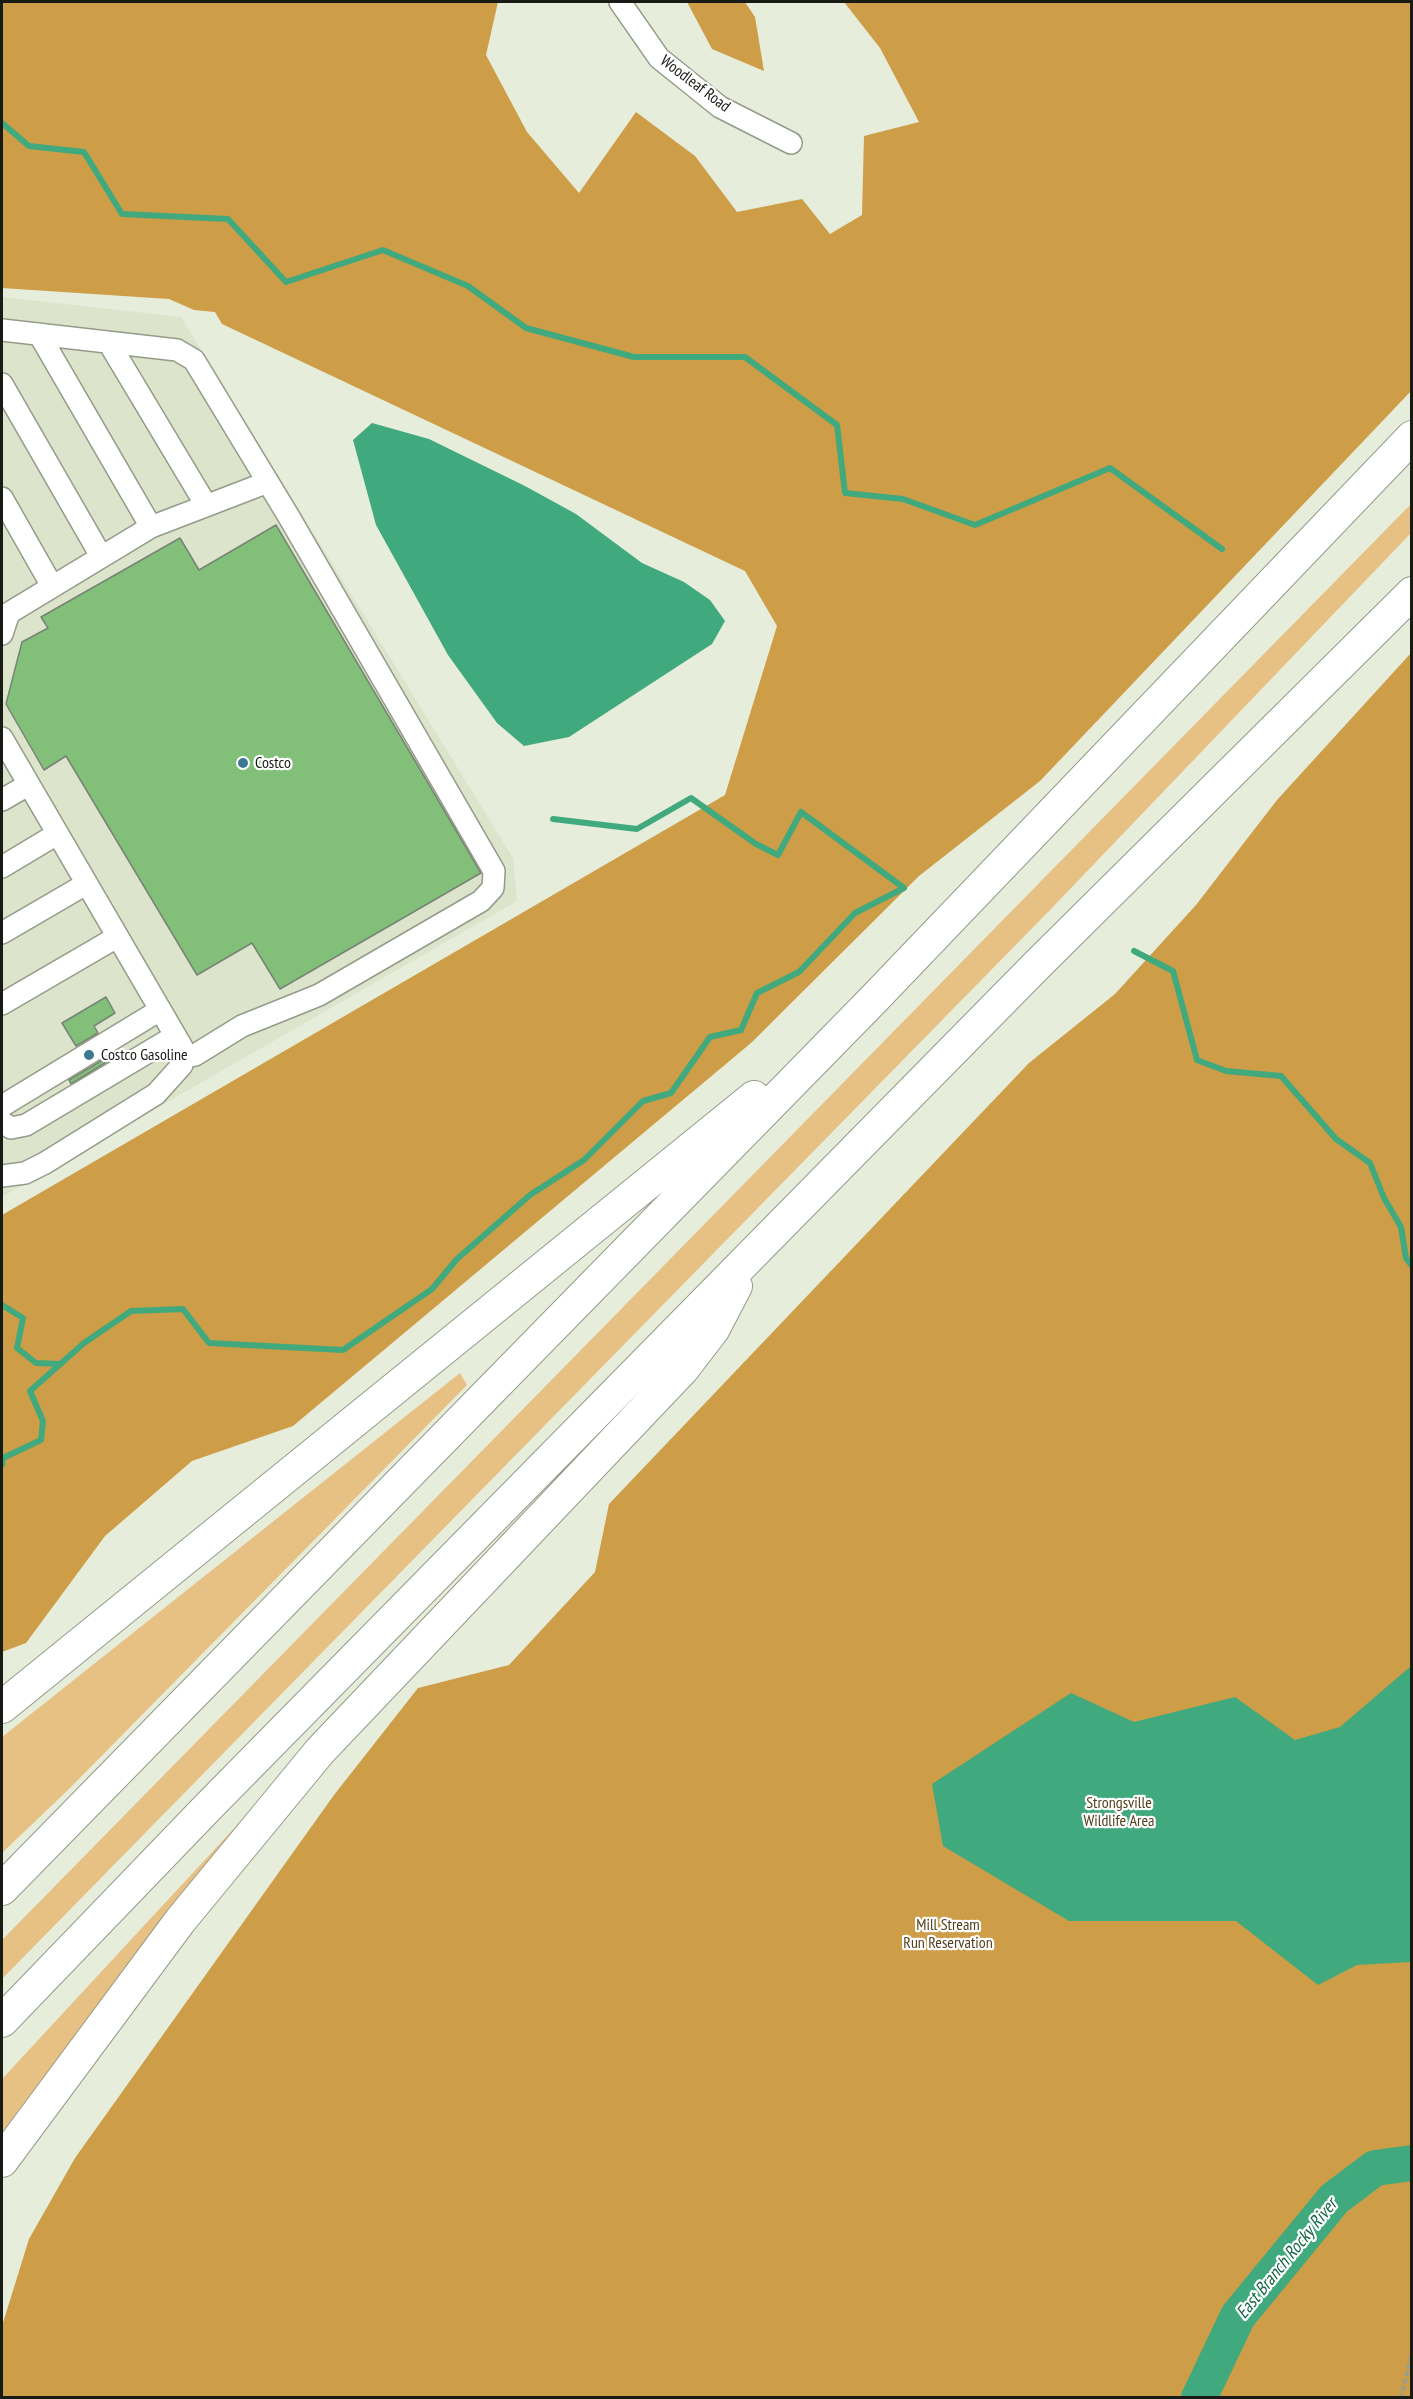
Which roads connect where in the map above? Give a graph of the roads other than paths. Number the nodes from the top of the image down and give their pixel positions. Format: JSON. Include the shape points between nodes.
{"nodes":[{"id":1,"x":620,"y":2,"type":"edge"},
{"id":2,"x":791,"y":142,"type":"dead end"},
{"id":3,"x":2,"y":330,"type":"edge"},
{"id":4,"x":39,"y":334,"type":"junction"},
{"id":5,"x":109,"y":343,"type":"junction"},
{"id":6,"x":2,"y":384,"type":"edge"},
{"id":7,"x":1412,"y":437,"type":"edge"},
{"id":8,"x":268,"y":482,"type":"junction"},
{"id":9,"x":2,"y":498,"type":"edge"},
{"id":10,"x":206,"y":505,"type":"junction"},
{"id":11,"x":152,"y":527,"type":"junction"},
{"id":12,"x":101,"y":556,"type":"junction"},
{"id":13,"x":52,"y":585,"type":"junction"},
{"id":14,"x":1412,"y":593,"type":"edge"},
{"id":15,"x":3,"y":622,"type":"edge"},
{"id":16,"x":2,"y":738,"type":"edge"},
{"id":17,"x":28,"y":785,"type":"junction"},
{"id":18,"x":2,"y":800,"type":"edge"},
{"id":19,"x":57,"y":834,"type":"junction"},
{"id":20,"x":2,"y":867,"type":"edge"},
{"id":21,"x":86,"y":884,"type":"junction"},
{"id":22,"x":2,"y":933,"type":"edge"},
{"id":23,"x":117,"y":937,"type":"junction"},
{"id":24,"x":872,"y":1001,"type":"junction"},
{"id":25,"x":2,"y":1004,"type":"edge"},
{"id":26,"x":160,"y":1010,"type":"junction"},
{"id":27,"x":175,"y":1036,"type":"junction"},
{"id":28,"x":182,"y":1058,"type":"junction"},
{"id":29,"x":2,"y":1106,"type":"edge"},
{"id":30,"x":2,"y":1122,"type":"edge"},
{"id":31,"x":2,"y":1176,"type":"edge"},
{"id":32,"x":753,"y":1255,"type":"junction"},
{"id":33,"x":2,"y":1707,"type":"edge"},
{"id":34,"x":2,"y":1889,"type":"edge"},
{"id":35,"x":2,"y":2021,"type":"edge"},
{"id":36,"x":2,"y":2161,"type":"edge"}],
"edges":[{"from":1,"to":2,"type":"street","name":"Woodleaf Road","via":[[659,58],[720,107]]},
{"from":3,"to":4,"type":"street"},
{"from":4,"to":5,"type":"street"},
{"from":4,"to":11,"type":"street"},
{"from":5,"to":8,"type":"street","via":[[177,350],[194,360]]},
{"from":5,"to":10,"type":"street"},
{"from":6,"to":12,"type":"street"},
{"from":7,"to":24,"type":"highway"},
{"from":8,"to":10,"type":"street"},
{"from":8,"to":28,"type":"street","via":[[492,867],[494,882],[481,901],[319,995],[242,1026],[195,1055]]},
{"from":9,"to":13,"type":"street"},
{"from":10,"to":11,"type":"street"},
{"from":11,"to":12,"type":"street"},
{"from":12,"to":13,"type":"street"},
{"from":13,"to":15,"type":"street"},
{"from":14,"to":32,"type":"highway","via":[[1037,964]]},
{"from":16,"to":17,"type":"street"},
{"from":17,"to":18,"type":"street"},
{"from":17,"to":19,"type":"street"},
{"from":19,"to":20,"type":"street"},
{"from":19,"to":21,"type":"street"},
{"from":21,"to":22,"type":"street"},
{"from":21,"to":23,"type":"street"},
{"from":23,"to":25,"type":"street"},
{"from":23,"to":26,"type":"street"},
{"from":24,"to":33,"type":"highway"},
{"from":24,"to":34,"type":"highway"},
{"from":26,"to":27,"type":"street"},
{"from":26,"to":29,"type":"street"},
{"from":27,"to":28,"type":"street","via":[[182,1047]]},
{"from":27,"to":30,"type":"street","via":[[26,1125],[11,1128]]},
{"from":28,"to":31,"type":"street","via":[[182,1065],[156,1094],[45,1163],[25,1173]]},
{"from":32,"to":35,"type":"highway"},
{"from":32,"to":36,"type":"highway","via":[[713,1330],[683,1369],[320,1751],[180,1922]]}]}
